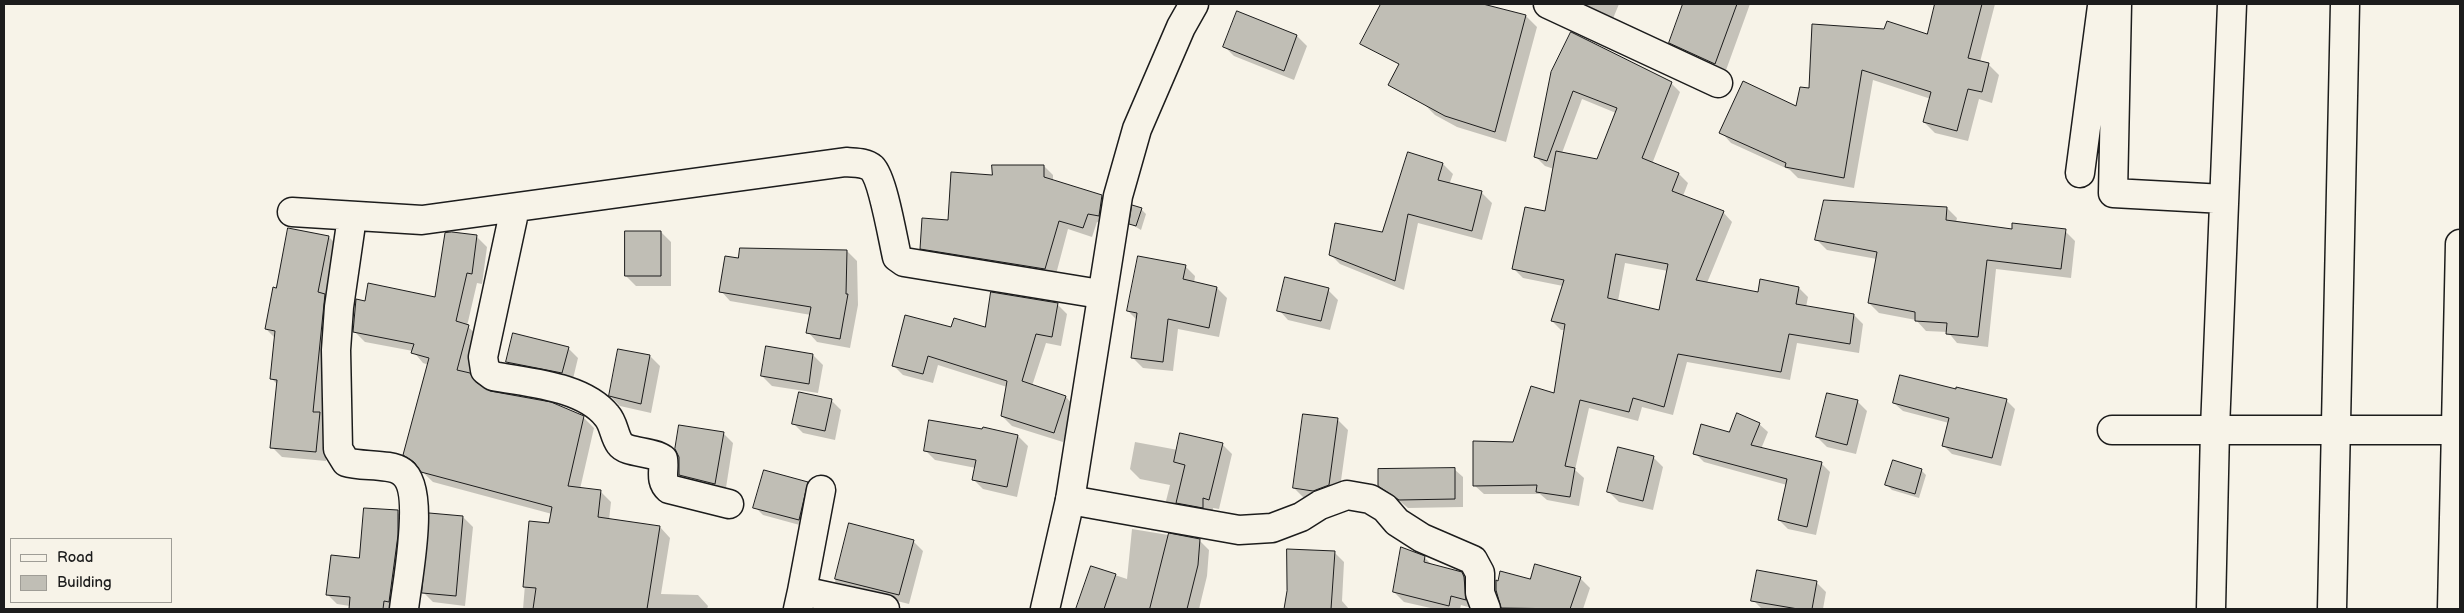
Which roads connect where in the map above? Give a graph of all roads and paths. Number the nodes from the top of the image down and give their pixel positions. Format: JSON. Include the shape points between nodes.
{"nodes":[{"id":1,"x":1194,"y":4,"type":"edge"},
{"id":2,"x":1548,"y":4,"type":"edge"},
{"id":3,"x":2102,"y":4,"type":"edge"},
{"id":4,"x":2117,"y":4,"type":"edge"},
{"id":5,"x":2232,"y":4,"type":"edge"},
{"id":6,"x":2346,"y":4,"type":"edge"},
{"id":7,"x":1718,"y":83,"type":"dead end"},
{"id":8,"x":2080,"y":173,"type":"dead end"},
{"id":9,"x":2224,"y":199,"type":"junction"},
{"id":10,"x":515,"y":208,"type":"junction"},
{"id":11,"x":292,"y":212,"type":"dead end"},
{"id":12,"x":352,"y":217,"type":"junction"},
{"id":13,"x":2460,"y":244,"type":"edge"},
{"id":14,"x":1100,"y":294,"type":"junction"},
{"id":15,"x":2459,"y":348,"type":"edge"},
{"id":16,"x":2215,"y":429,"type":"junction"},
{"id":17,"x":2334,"y":429,"type":"junction"},
{"id":18,"x":2112,"y":430,"type":"dead end"},
{"id":19,"x":2456,"y":430,"type":"junction"},
{"id":20,"x":821,"y":490,"type":"dead end"},
{"id":21,"x":1070,"y":500,"type":"junction"},
{"id":22,"x":729,"y":504,"type":"dead end"},
{"id":23,"x":2457,"y":509,"type":"edge"},
{"id":24,"x":800,"y":600,"type":"edge"},
{"id":25,"x":404,"y":609,"type":"edge"},
{"id":26,"x":885,"y":609,"type":"edge"},
{"id":27,"x":1045,"y":609,"type":"edge"},
{"id":28,"x":1486,"y":609,"type":"edge"},
{"id":29,"x":2211,"y":609,"type":"edge"},
{"id":30,"x":2332,"y":609,"type":"edge"},
{"id":31,"x":2452,"y":609,"type":"edge"}],
"edges":[{"from":1,"to":14,"type":"street","via":[[1137,129],[1118,196]]},
{"from":2,"to":7,"type":"street"},
{"from":3,"to":8,"type":"street"},
{"from":4,"to":9,"type":"street","via":[[2113,193]]},
{"from":5,"to":9,"type":"street"},
{"from":6,"to":17,"type":"street"},
{"from":9,"to":16,"type":"street"},
{"from":10,"to":12,"type":"street","via":[[422,220]]},
{"from":10,"to":14,"type":"street","via":[[846,162],[864,164],[872,169],[879,181],[897,258],[904,262]]},
{"from":10,"to":22,"type":"street","via":[[483,357],[485,370],[493,376],[584,396],[609,418],[620,444],[626,449],[655,454],[663,459],[662,478],[669,489]]},
{"from":11,"to":12,"type":"street"},
{"from":12,"to":25,"type":"street","via":[[336,350],[338,449],[346,462],[393,468],[402,472],[409,481],[414,497],[415,520]]},
{"from":13,"to":15,"type":"street"},
{"from":14,"to":21,"type":"street"},
{"from":15,"to":19,"type":"street"},
{"from":16,"to":17,"type":"street"},
{"from":16,"to":18,"type":"street"},
{"from":16,"to":29,"type":"street"},
{"from":17,"to":19,"type":"street"},
{"from":17,"to":30,"type":"street"},
{"from":19,"to":23,"type":"street"},
{"from":20,"to":24,"type":"street"},
{"from":21,"to":27,"type":"street"},
{"from":21,"to":28,"type":"street","via":[[1239,530],[1272,528],[1320,504],[1347,495],[1370,499],[1422,538],[1473,560],[1480,573],[1480,593]]},
{"from":23,"to":31,"type":"street"},
{"from":24,"to":26,"type":"street"}]}
